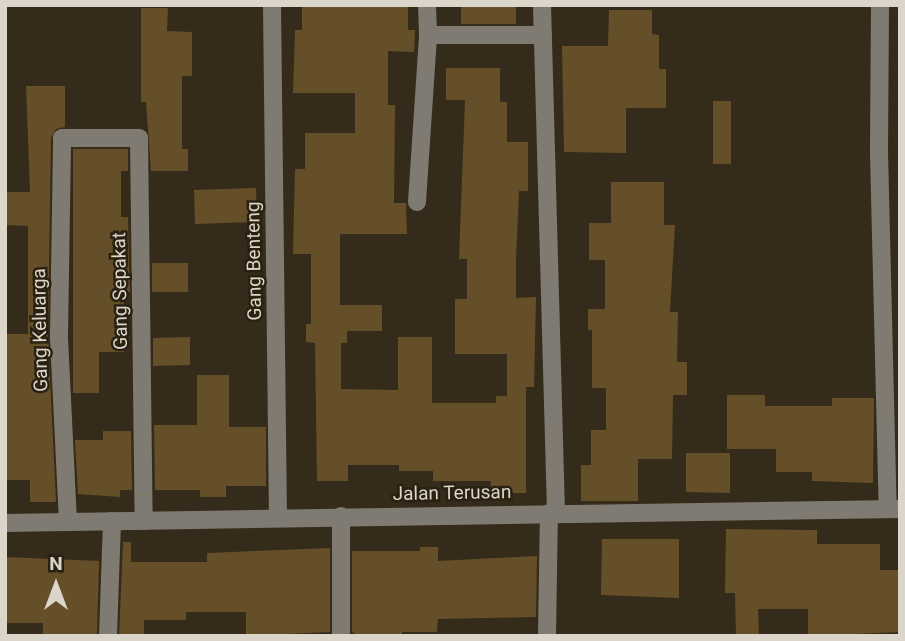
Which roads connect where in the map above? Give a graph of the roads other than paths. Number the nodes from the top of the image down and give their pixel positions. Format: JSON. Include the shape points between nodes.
{"nodes":[{"id":1,"x":272,"y":5,"type":"edge"},
{"id":2,"x":427,"y":5,"type":"edge"},
{"id":3,"x":542,"y":5,"type":"edge"},
{"id":4,"x":880,"y":5,"type":"edge"},
{"id":5,"x":428,"y":34,"type":"junction"},
{"id":6,"x":543,"y":35,"type":"junction"},
{"id":7,"x":62,"y":138,"type":"joint"},
{"id":8,"x":417,"y":202,"type":"dead end"},
{"id":9,"x":894,"y":509,"type":"edge"},
{"id":10,"x":553,"y":513,"type":"junction"},
{"id":11,"x":341,"y":516,"type":"junction"},
{"id":12,"x":278,"y":517,"type":"junction"},
{"id":13,"x":112,"y":521,"type":"junction"},
{"id":14,"x":144,"y":521,"type":"junction"},
{"id":15,"x":68,"y":522,"type":"junction"},
{"id":16,"x":5,"y":523,"type":"edge"},
{"id":17,"x":108,"y":636,"type":"edge"},
{"id":18,"x":341,"y":636,"type":"edge"},
{"id":19,"x":547,"y":636,"type":"edge"}],
"edges":[{"from":1,"to":12,"type":"street","name":"Gang Benteng"},
{"from":2,"to":5,"type":"street"},
{"from":3,"to":6,"type":"street"},
{"from":4,"to":9,"type":"street","via":[[879,153]]},
{"from":5,"to":6,"type":"street"},
{"from":5,"to":8,"type":"street"},
{"from":6,"to":10,"type":"street"},
{"from":7,"to":14,"type":"street","name":"Gang Sepakat","via":[[139,138]]},
{"from":7,"to":15,"type":"street","name":"Gang Keluarga","via":[[60,335]]},
{"from":9,"to":10,"type":"street","name":"Jalan Terusan"},
{"from":10,"to":11,"type":"street","name":"Jalan Terusan"},
{"from":10,"to":19,"type":"street"},
{"from":11,"to":12,"type":"street","name":"Jalan Terusan"},
{"from":11,"to":18,"type":"street"},
{"from":12,"to":14,"type":"street","name":"Jalan Terusan"},
{"from":13,"to":14,"type":"street","name":"Jalan Terusan"},
{"from":13,"to":15,"type":"street","name":"Jalan Terusan"},
{"from":13,"to":17,"type":"street"},
{"from":15,"to":16,"type":"street","name":"Jalan Terusan"}]}
